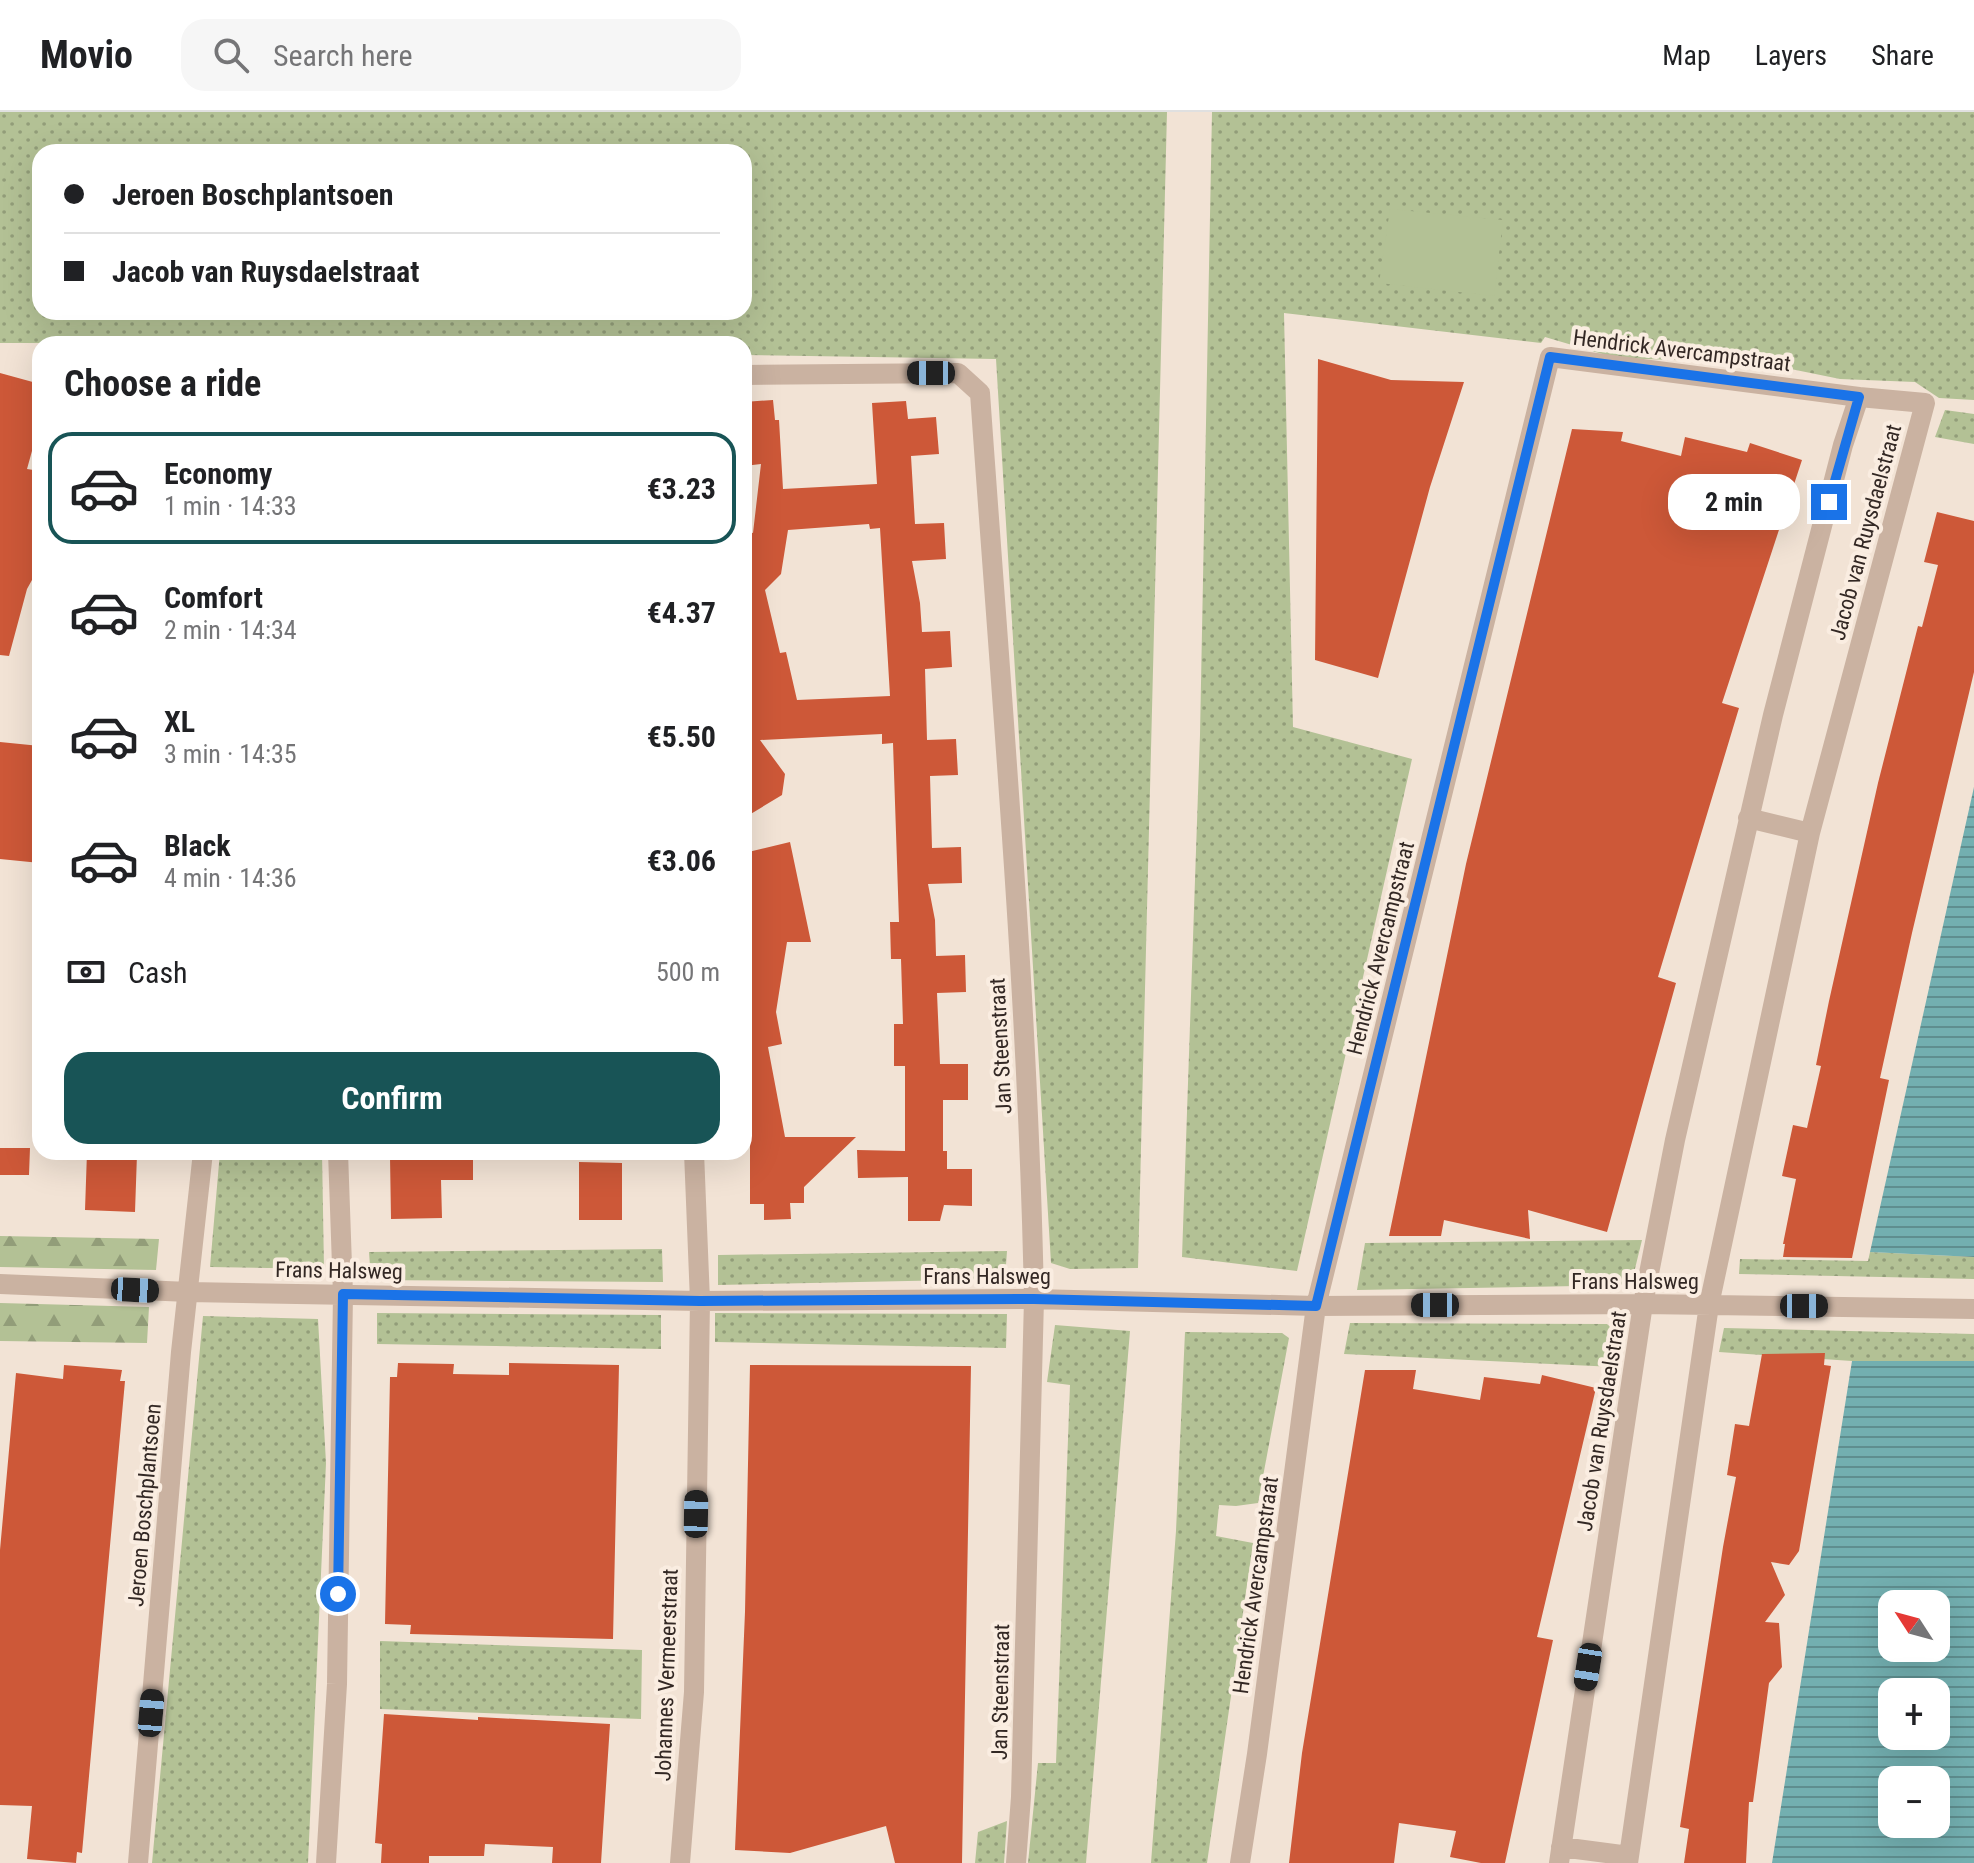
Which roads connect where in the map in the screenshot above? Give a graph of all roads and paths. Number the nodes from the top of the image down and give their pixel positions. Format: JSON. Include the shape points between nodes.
{"nodes":[{"id":1,"x":752,"y":375,"type":"edge"},
{"id":2,"x":1859,"y":397,"type":"junction"},
{"id":3,"x":1748,"y":818,"type":"junction"},
{"id":4,"x":1810,"y":833,"type":"junction"},
{"id":5,"x":202,"y":1160,"type":"edge"},
{"id":6,"x":338,"y":1160,"type":"edge"},
{"id":7,"x":694,"y":1160,"type":"edge"},
{"id":8,"x":0,"y":1284,"type":"edge"},
{"id":9,"x":189,"y":1292,"type":"junction"},
{"id":10,"x":343,"y":1294,"type":"junction"},
{"id":11,"x":1034,"y":1299,"type":"junction"},
{"id":12,"x":700,"y":1301,"type":"junction"},
{"id":13,"x":1643,"y":1304,"type":"junction"},
{"id":14,"x":1709,"y":1305,"type":"junction"},
{"id":15,"x":1316,"y":1306,"type":"junction"},
{"id":16,"x":1974,"y":1309,"type":"edge"},
{"id":17,"x":1560,"y":1855,"type":"edge"},
{"id":18,"x":1629,"y":1860,"type":"edge"},
{"id":19,"x":138,"y":1863,"type":"edge"},
{"id":20,"x":326,"y":1863,"type":"edge"},
{"id":21,"x":680,"y":1863,"type":"edge"},
{"id":22,"x":1016,"y":1863,"type":"edge"},
{"id":23,"x":1240,"y":1863,"type":"edge"}],
"edges":[{"from":1,"to":11,"type":"street","name":"Jan Steenstraat","via":[[958,373],[980,393],[1023,1012]]},
{"from":2,"to":3,"type":"street","name":"Jacob van Ruysdaelstraat"},
{"from":2,"to":4,"type":"street","name":"Jacob van Ruysdaelstraat","via":[[1925,403]]},
{"from":2,"to":15,"type":"street","name":"Hendrick Avercampstraat","via":[[1550,357]]},
{"from":3,"to":4,"type":"street"},
{"from":3,"to":13,"type":"street","name":"Jacob van Ruysdaelstraat"},
{"from":4,"to":14,"type":"street","name":"Jacob van Ruysdaelstraat"},
{"from":5,"to":9,"type":"street","name":"Jeroen Boschplantsoen"},
{"from":6,"to":10,"type":"street"},
{"from":7,"to":12,"type":"street","name":"Johannes Vermeerstraat"},
{"from":8,"to":9,"type":"street","name":"Frans Halsweg"},
{"from":9,"to":10,"type":"street","name":"Frans Halsweg"},
{"from":9,"to":19,"type":"street","name":"Jeroen Boschplantsoen"},
{"from":10,"to":12,"type":"street","name":"Frans Halsweg"},
{"from":10,"to":20,"type":"street","via":[[337,1684]]},
{"from":11,"to":12,"type":"street","name":"Frans Halsweg"},
{"from":11,"to":15,"type":"street","name":"Frans Halsweg"},
{"from":11,"to":22,"type":"street","name":"Jan Steenstraat"},
{"from":12,"to":21,"type":"street","name":"Johannes Vermeerstraat","via":[[694,1692]]},
{"from":13,"to":14,"type":"street","name":"Frans Halsweg"},
{"from":13,"to":15,"type":"street","name":"Frans Halsweg"},
{"from":13,"to":17,"type":"street","name":"Jacob van Ruysdaelstraat"},
{"from":14,"to":16,"type":"street","name":"Frans Halsweg"},
{"from":14,"to":18,"type":"street","name":"Jacob van Ruysdaelstraat"},
{"from":15,"to":23,"type":"street","name":"Hendrick Avercampstraat"},
{"from":17,"to":18,"type":"street","name":"Jacob van Ruysdaelstraat"}]}
